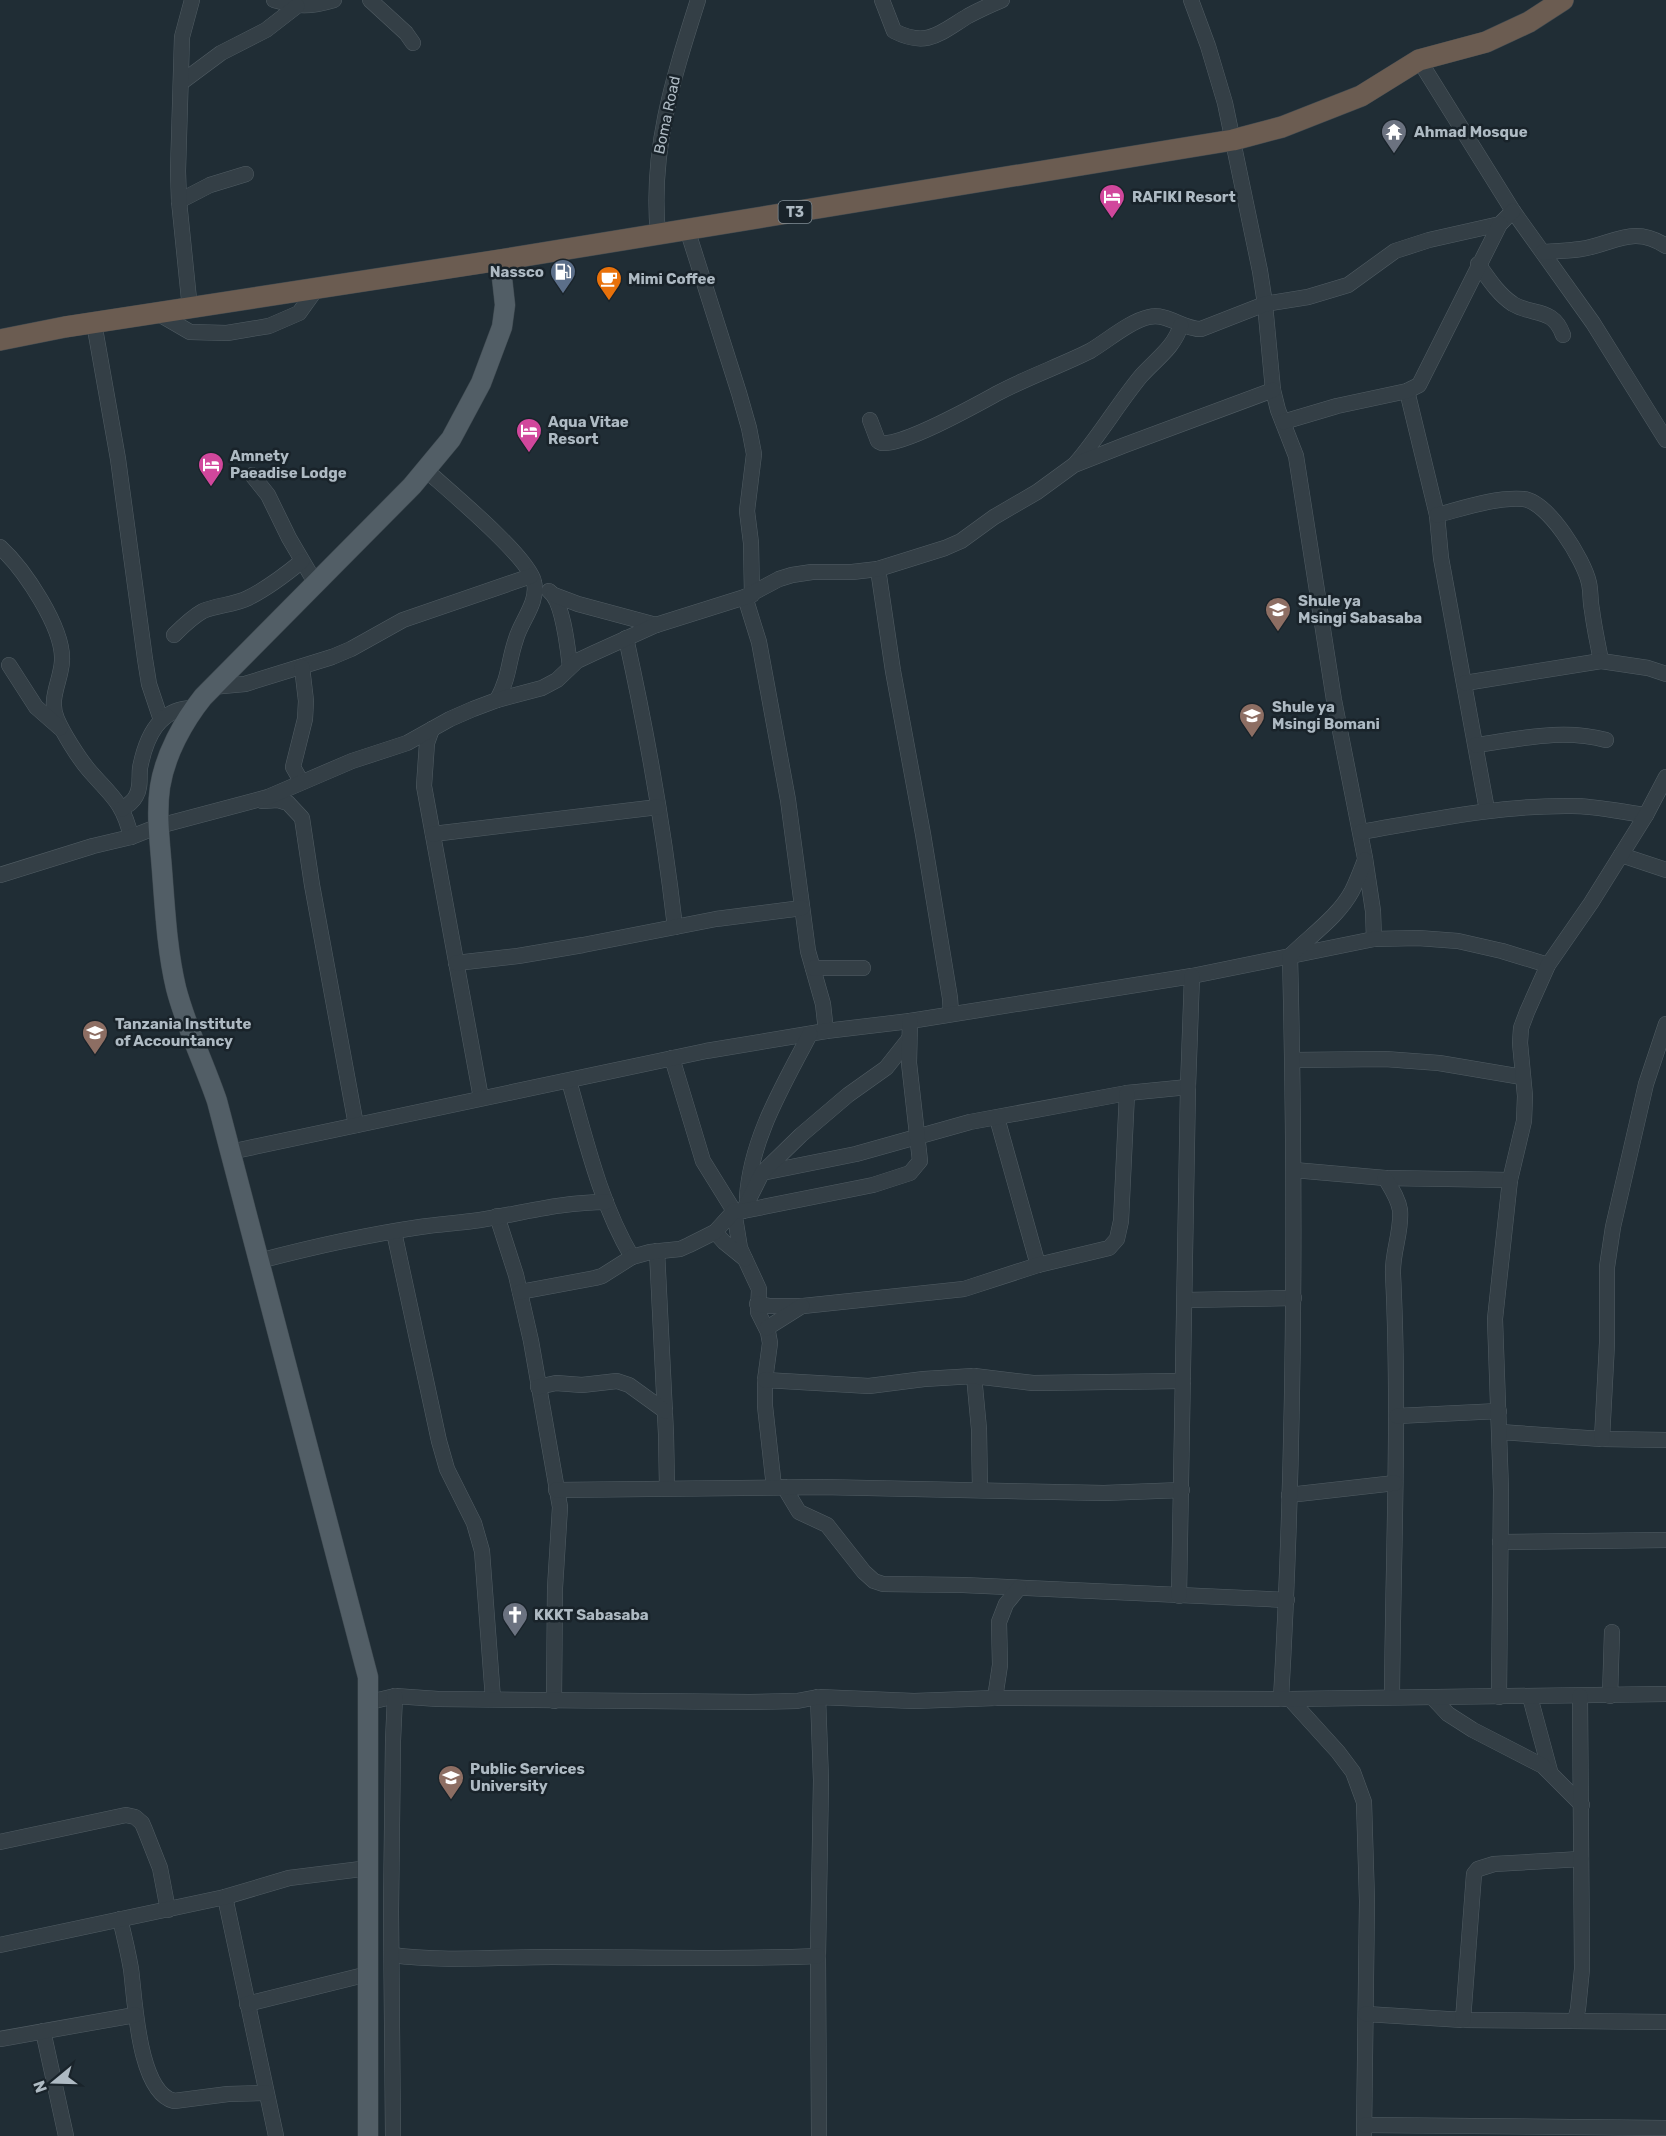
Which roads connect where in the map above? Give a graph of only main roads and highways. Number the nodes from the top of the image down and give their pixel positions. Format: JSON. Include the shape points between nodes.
{"nodes":[{"id":1,"x":1563,"y":0,"type":"edge"},
{"id":2,"x":500,"y":260,"type":"junction"},
{"id":3,"x":0,"y":340,"type":"edge"},
{"id":4,"x":368,"y":2136,"type":"edge"}],
"edges":[{"from":1,"to":2,"type":"highway","number":"T3","via":[[1529,22],[1486,42],[1419,60],[1361,96],[1298,121],[1233,140]]},
{"from":2,"to":3,"type":"highway","number":"T3"},
{"from":2,"to":4,"type":"main road","via":[[505,305],[502,327],[481,383],[451,439],[412,486],[212,687],[184,725],[160,788],[159,826],[176,988],[217,1101],[366,1663],[370,1702]]}]}
